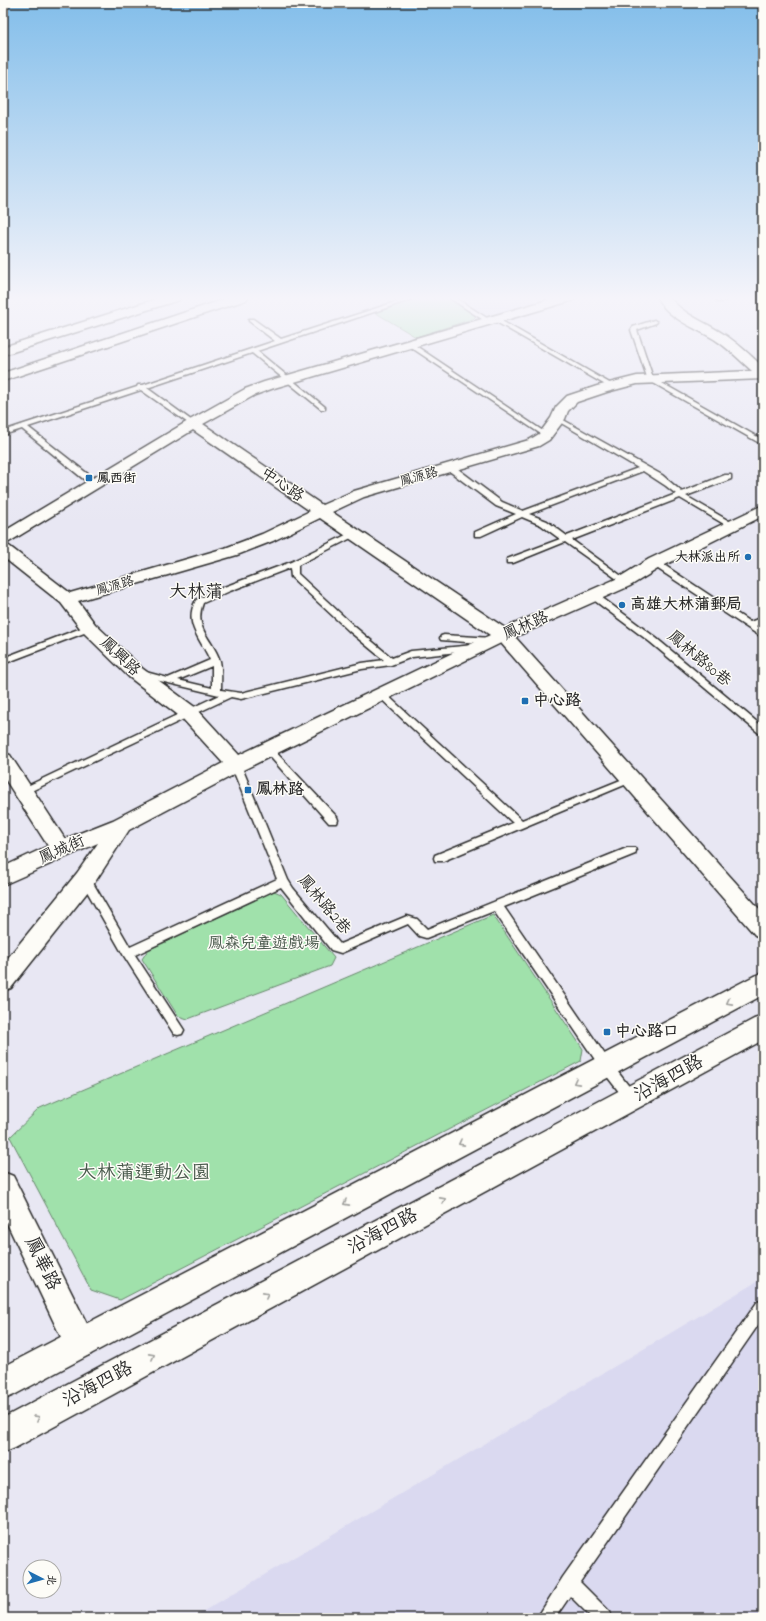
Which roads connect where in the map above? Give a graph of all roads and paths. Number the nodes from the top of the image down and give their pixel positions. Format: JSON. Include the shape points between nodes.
{"nodes":[{"id":1,"x":16,"y":373,"type":"edge"},
{"id":2,"x":183,"y":373,"type":"edge"},
{"id":3,"x":280,"y":373,"type":"edge"},
{"id":4,"x":309,"y":373,"type":"edge"},
{"id":5,"x":452,"y":373,"type":"edge"},
{"id":6,"x":587,"y":373,"type":"edge"},
{"id":7,"x":648,"y":373,"type":"edge"},
{"id":8,"x":763,"y":375,"type":"edge"},
{"id":9,"x":3,"y":377,"type":"edge"},
{"id":10,"x":288,"y":379,"type":"junction"},
{"id":11,"x":650,"y":380,"type":"junction"},
{"id":12,"x":140,"y":386,"type":"junction"},
{"id":13,"x":611,"y":386,"type":"junction"},
{"id":14,"x":323,"y":408,"type":"dead end"},
{"id":15,"x":558,"y":419,"type":"junction"},
{"id":16,"x":193,"y":424,"type":"junction"},
{"id":17,"x":23,"y":426,"type":"junction"},
{"id":18,"x":3,"y":432,"type":"edge"},
{"id":19,"x":546,"y":435,"type":"junction"},
{"id":20,"x":763,"y":443,"type":"edge"},
{"id":21,"x":451,"y":468,"type":"junction"},
{"id":22,"x":644,"y":468,"type":"junction"},
{"id":23,"x":728,"y":477,"type":"dead end"},
{"id":24,"x":94,"y":484,"type":"junction"},
{"id":25,"x":681,"y":495,"type":"junction"},
{"id":26,"x":763,"y":510,"type":"edge"},
{"id":27,"x":322,"y":512,"type":"junction"},
{"id":28,"x":522,"y":514,"type":"junction"},
{"id":29,"x":732,"y":525,"type":"junction"},
{"id":30,"x":355,"y":534,"type":"junction"},
{"id":31,"x":478,"y":534,"type":"dead end"},
{"id":32,"x":3,"y":539,"type":"edge"},
{"id":33,"x":566,"y":539,"type":"junction"},
{"id":34,"x":3,"y":549,"type":"edge"},
{"id":35,"x":510,"y":561,"type":"dead end"},
{"id":36,"x":655,"y":563,"type":"junction"},
{"id":37,"x":294,"y":564,"type":"junction"},
{"id":38,"x":624,"y":582,"type":"junction"},
{"id":39,"x":594,"y":596,"type":"junction"},
{"id":40,"x":67,"y":599,"type":"junction"},
{"id":41,"x":763,"y":620,"type":"edge"},
{"id":42,"x":749,"y":626,"type":"junction"},
{"id":43,"x":89,"y":628,"type":"junction"},
{"id":44,"x":763,"y":635,"type":"edge"},
{"id":45,"x":444,"y":638,"type":"dead end"},
{"id":46,"x":490,"y":642,"type":"junction"},
{"id":47,"x":3,"y":661,"type":"edge"},
{"id":48,"x":215,"y":661,"type":"junction"},
{"id":49,"x":391,"y":662,"type":"junction"},
{"id":50,"x":162,"y":684,"type":"junction"},
{"id":51,"x":216,"y":692,"type":"junction"},
{"id":52,"x":230,"y":694,"type":"junction"},
{"id":53,"x":381,"y":694,"type":"junction"},
{"id":54,"x":189,"y":713,"type":"junction"},
{"id":55,"x":760,"y":727,"type":"edge"},
{"id":56,"x":268,"y":749,"type":"junction"},
{"id":57,"x":3,"y":760,"type":"edge"},
{"id":58,"x":236,"y":765,"type":"junction"},
{"id":59,"x":631,"y":779,"type":"junction"},
{"id":60,"x":24,"y":792,"type":"junction"},
{"id":61,"x":333,"y":820,"type":"dead end"},
{"id":62,"x":520,"y":824,"type":"junction"},
{"id":63,"x":122,"y":825,"type":"junction"},
{"id":64,"x":61,"y":849,"type":"junction"},
{"id":65,"x":631,"y":851,"type":"dead end"},
{"id":66,"x":439,"y":858,"type":"dead end"},
{"id":67,"x":3,"y":877,"type":"edge"},
{"id":68,"x":86,"y":879,"type":"junction"},
{"id":69,"x":283,"y":881,"type":"junction"},
{"id":70,"x":497,"y":906,"type":"junction"},
{"id":71,"x":763,"y":929,"type":"edge"},
{"id":72,"x":128,"y":953,"type":"junction"},
{"id":73,"x":3,"y":981,"type":"edge"},
{"id":74,"x":763,"y":984,"type":"edge"},
{"id":75,"x":763,"y":1027,"type":"edge"},
{"id":76,"x":178,"y":1030,"type":"dead end"},
{"id":77,"x":606,"y":1066,"type":"junction"},
{"id":78,"x":632,"y":1099,"type":"junction"},
{"id":79,"x":3,"y":1185,"type":"edge"},
{"id":80,"x":763,"y":1306,"type":"edge"},
{"id":81,"x":80,"y":1343,"type":"junction"},
{"id":82,"x":3,"y":1384,"type":"edge"},
{"id":83,"x":3,"y":1436,"type":"edge"},
{"id":84,"x":568,"y":1583,"type":"junction"},
{"id":85,"x":545,"y":1618,"type":"edge"},
{"id":86,"x":604,"y":1618,"type":"edge"}],
"edges":[{"from":1,"to":9,"type":"street"},
{"from":2,"to":12,"type":"lane"},
{"from":3,"to":10,"type":"lane"},
{"from":4,"to":10,"type":"street"},
{"from":5,"to":19,"type":"lane"},
{"from":6,"to":13,"type":"lane"},
{"from":7,"to":11,"type":"lane"},
{"from":8,"to":11,"type":"street","name":"鳳源路"},
{"from":10,"to":14,"type":"lane"},
{"from":10,"to":16,"type":"street","via":[[250,392]]},
{"from":11,"to":13,"type":"street","name":"鳳源路"},
{"from":11,"to":20,"type":"lane"},
{"from":12,"to":16,"type":"lane"},
{"from":12,"to":17,"type":"lane"},
{"from":13,"to":15,"type":"street","name":"鳳源路","via":[[569,402],[561,410]]},
{"from":15,"to":19,"type":"street","name":"鳳源路"},
{"from":15,"to":22,"type":"lane"},
{"from":16,"to":24,"type":"street"},
{"from":16,"to":27,"type":"street","name":"中心路"},
{"from":17,"to":18,"type":"lane"},
{"from":17,"to":24,"type":"lane"},
{"from":19,"to":21,"type":"street","name":"鳳源路","via":[[534,443]]},
{"from":21,"to":27,"type":"street","name":"鳳源路","via":[[359,494]]},
{"from":21,"to":28,"type":"lane","via":[[499,504]]},
{"from":22,"to":25,"type":"lane"},
{"from":22,"to":28,"type":"lane"},
{"from":23,"to":25,"type":"lane"},
{"from":24,"to":32,"type":"street"},
{"from":25,"to":29,"type":"lane"},
{"from":25,"to":33,"type":"lane"},
{"from":26,"to":29,"type":"street","name":"鳳林路"},
{"from":27,"to":30,"type":"street","name":"中心路"},
{"from":27,"to":40,"type":"street","name":"鳳源路","via":[[224,554]]},
{"from":28,"to":31,"type":"lane"},
{"from":28,"to":33,"type":"lane","via":[[544,523]]},
{"from":29,"to":36,"type":"street","name":"鳳林路"},
{"from":30,"to":37,"type":"lane"},
{"from":30,"to":46,"type":"street","name":"中心路"},
{"from":33,"to":35,"type":"lane"},
{"from":33,"to":38,"type":"lane"},
{"from":34,"to":40,"type":"street","name":"鳳興路"},
{"from":36,"to":38,"type":"street","name":"鳳林路"},
{"from":36,"to":42,"type":"lane"},
{"from":37,"to":48,"type":"lane","via":[[199,602],[195,614],[200,634]]},
{"from":37,"to":49,"type":"lane","via":[[294,575],[352,630]]},
{"from":38,"to":39,"type":"street","name":"鳳林路"},
{"from":39,"to":46,"type":"street","name":"鳳林路"},
{"from":39,"to":55,"type":"lane","name":"鳳林路80巷","via":[[653,640]]},
{"from":40,"to":43,"type":"street","name":"鳳興路"},
{"from":41,"to":42,"type":"lane"},
{"from":42,"to":44,"type":"lane"},
{"from":43,"to":47,"type":"lane"},
{"from":43,"to":50,"type":"street","name":"鳳興路","via":[[136,673]]},
{"from":45,"to":46,"type":"lane"},
{"from":46,"to":49,"type":"lane","via":[[411,654]]},
{"from":46,"to":53,"type":"street","name":"鳳林路"},
{"from":46,"to":59,"type":"street","name":"中心路"},
{"from":48,"to":50,"type":"lane"},
{"from":48,"to":51,"type":"lane"},
{"from":49,"to":52,"type":"lane","via":[[362,666],[241,696]]},
{"from":50,"to":51,"type":"lane"},
{"from":50,"to":54,"type":"street","name":"鳳興路"},
{"from":51,"to":52,"type":"lane"},
{"from":52,"to":54,"type":"lane"},
{"from":53,"to":56,"type":"street","name":"鳳林路"},
{"from":53,"to":62,"type":"lane"},
{"from":54,"to":58,"type":"street","name":"鳳興路"},
{"from":54,"to":60,"type":"lane"},
{"from":56,"to":58,"type":"street","name":"鳳林路"},
{"from":56,"to":61,"type":"lane"},
{"from":57,"to":60,"type":"street"},
{"from":58,"to":63,"type":"street","name":"鳳林路"},
{"from":58,"to":69,"type":"lane","name":"鳳林路2巷"},
{"from":59,"to":62,"type":"lane"},
{"from":59,"to":71,"type":"street","name":"中心路"},
{"from":60,"to":64,"type":"street"},
{"from":62,"to":66,"type":"lane"},
{"from":63,"to":64,"type":"street","name":"鳳城街"},
{"from":63,"to":68,"type":"street","name":"鳳林路"},
{"from":64,"to":67,"type":"street","name":"鳳城街"},
{"from":65,"to":70,"type":"lane","name":"鳳林路2巷"},
{"from":68,"to":72,"type":"lane"},
{"from":68,"to":73,"type":"street","name":"鳳林路"},
{"from":69,"to":70,"type":"lane","name":"鳳林路2巷","via":[[335,948],[341,949],[407,920],[416,923],[422,933],[426,934]]},
{"from":69,"to":72,"type":"lane"},
{"from":70,"to":77,"type":"lane"},
{"from":72,"to":76,"type":"lane"},
{"from":74,"to":77,"type":"street","one_way":true},
{"from":75,"to":78,"type":"street","name":"沿海四路"},
{"from":77,"to":78,"type":"lane"},
{"from":77,"to":81,"type":"street","one_way":true},
{"from":83,"to":78,"type":"street","name":"沿海四路","one_way":true},
{"from":79,"to":81,"type":"street","name":"鳳華路"},
{"from":80,"to":84,"type":"lane"},
{"from":81,"to":82,"type":"street"},
{"from":84,"to":85,"type":"lane"},
{"from":84,"to":86,"type":"lane"}]}
